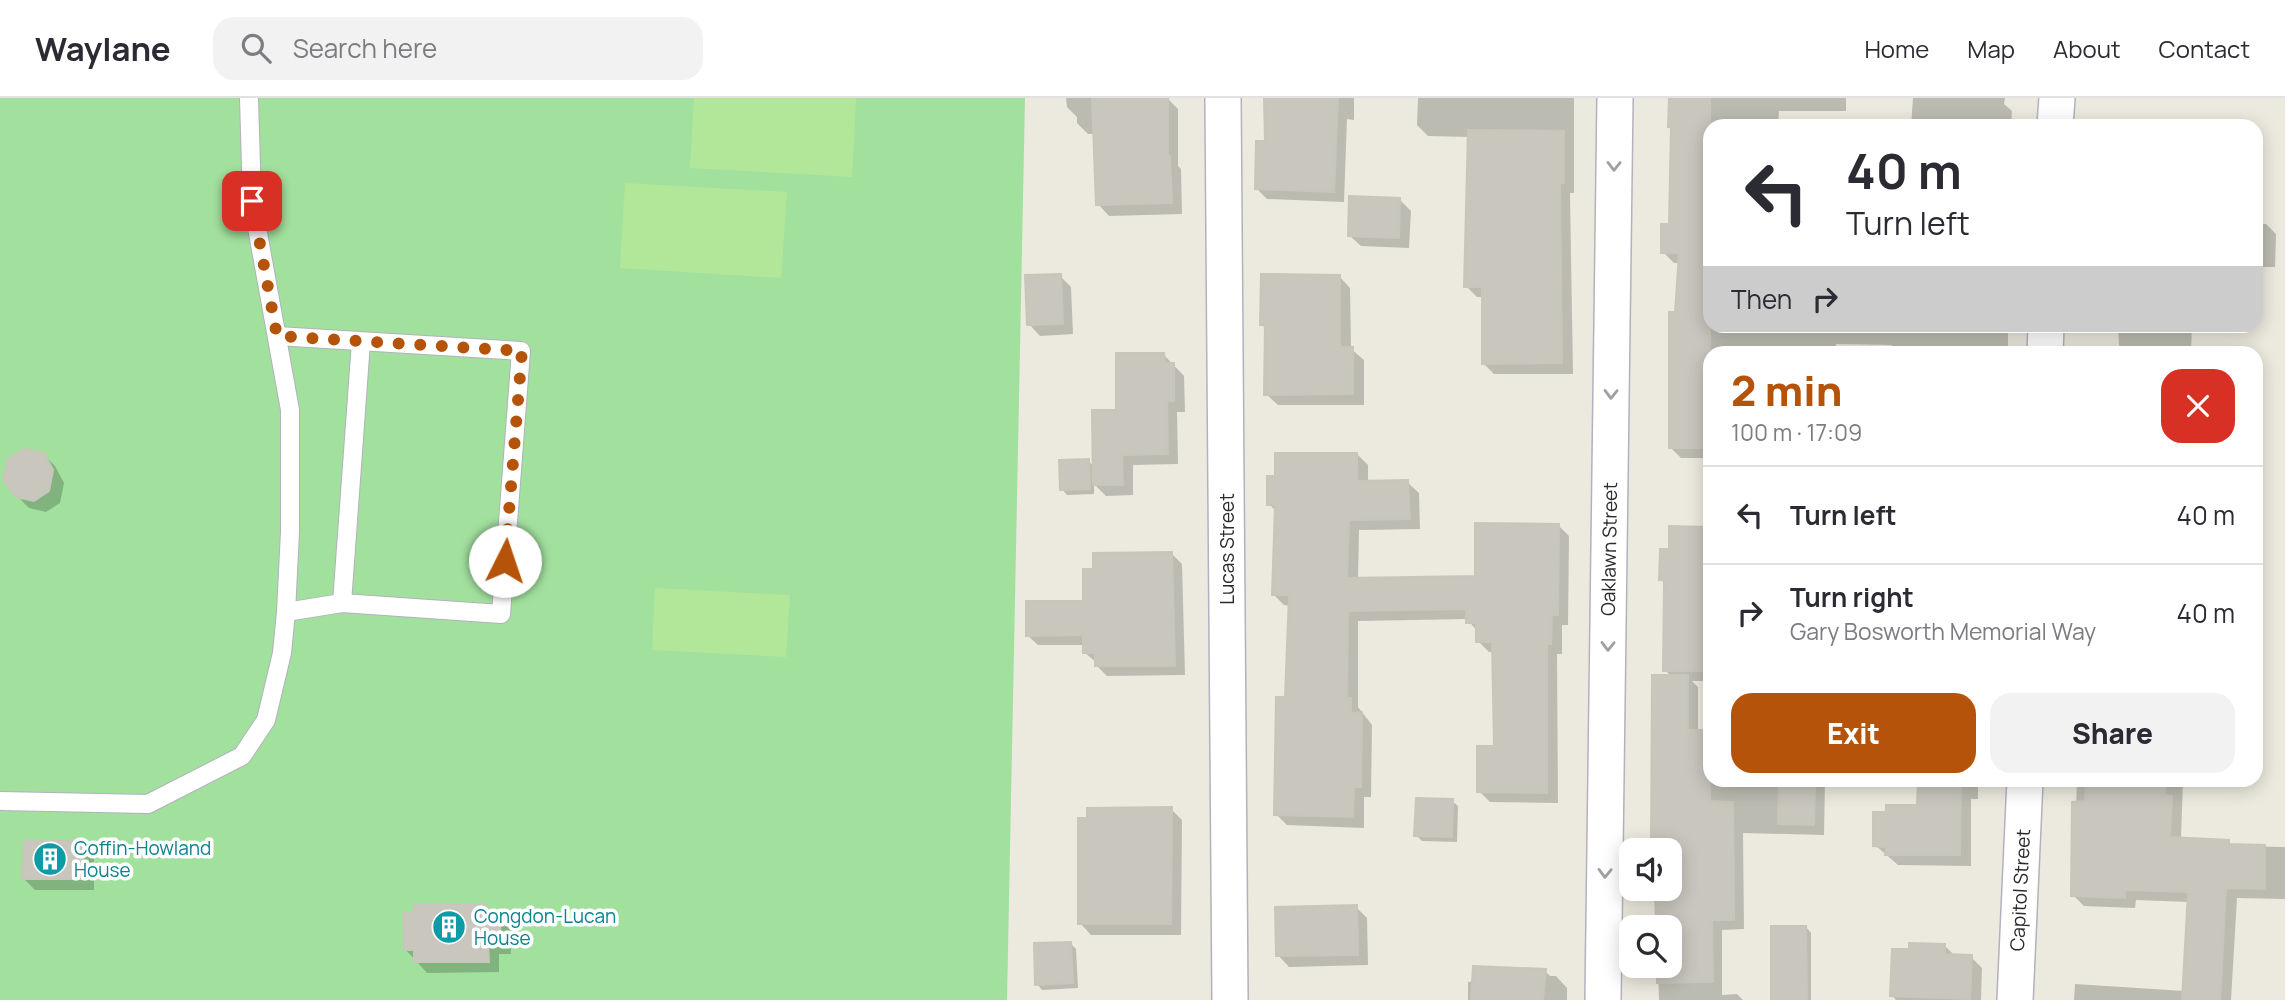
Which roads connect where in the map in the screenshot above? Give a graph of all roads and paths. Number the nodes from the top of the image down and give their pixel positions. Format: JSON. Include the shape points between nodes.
{"nodes":[{"id":1,"x":249,"y":98,"type":"edge"},
{"id":2,"x":1223,"y":98,"type":"edge"},
{"id":3,"x":1615,"y":98,"type":"edge"},
{"id":4,"x":2057,"y":98,"type":"edge"},
{"id":5,"x":2056,"y":119,"type":"edge"},
{"id":6,"x":277,"y":336,"type":"junction"},
{"id":7,"x":361,"y":342,"type":"junction"},
{"id":8,"x":342,"y":603,"type":"junction"},
{"id":9,"x":286,"y":612,"type":"junction"},
{"id":10,"x":2025,"y":787,"type":"edge"},
{"id":11,"x":0,"y":800,"type":"edge"},
{"id":12,"x":1230,"y":1000,"type":"edge"},
{"id":13,"x":1603,"y":1000,"type":"edge"},
{"id":14,"x":2015,"y":1000,"type":"edge"}],
"edges":[{"from":1,"to":6,"type":"lane","via":[[252,201]]},
{"from":2,"to":12,"type":"street","name":"Lucas Street"},
{"from":3,"to":13,"type":"street","name":"Oaklawn Street","one_way":true},
{"from":4,"to":5,"type":"street"},
{"from":6,"to":7,"type":"lane"},
{"from":6,"to":9,"type":"lane","via":[[290,410]]},
{"from":7,"to":8,"type":"lane"},
{"from":7,"to":8,"type":"lane","via":[[522,351],[501,614]]},
{"from":8,"to":9,"type":"lane"},
{"from":9,"to":11,"type":"lane","via":[[282,653],[266,720],[242,756],[148,804]]},
{"from":10,"to":14,"type":"street","name":"Capitol Street"}]}
